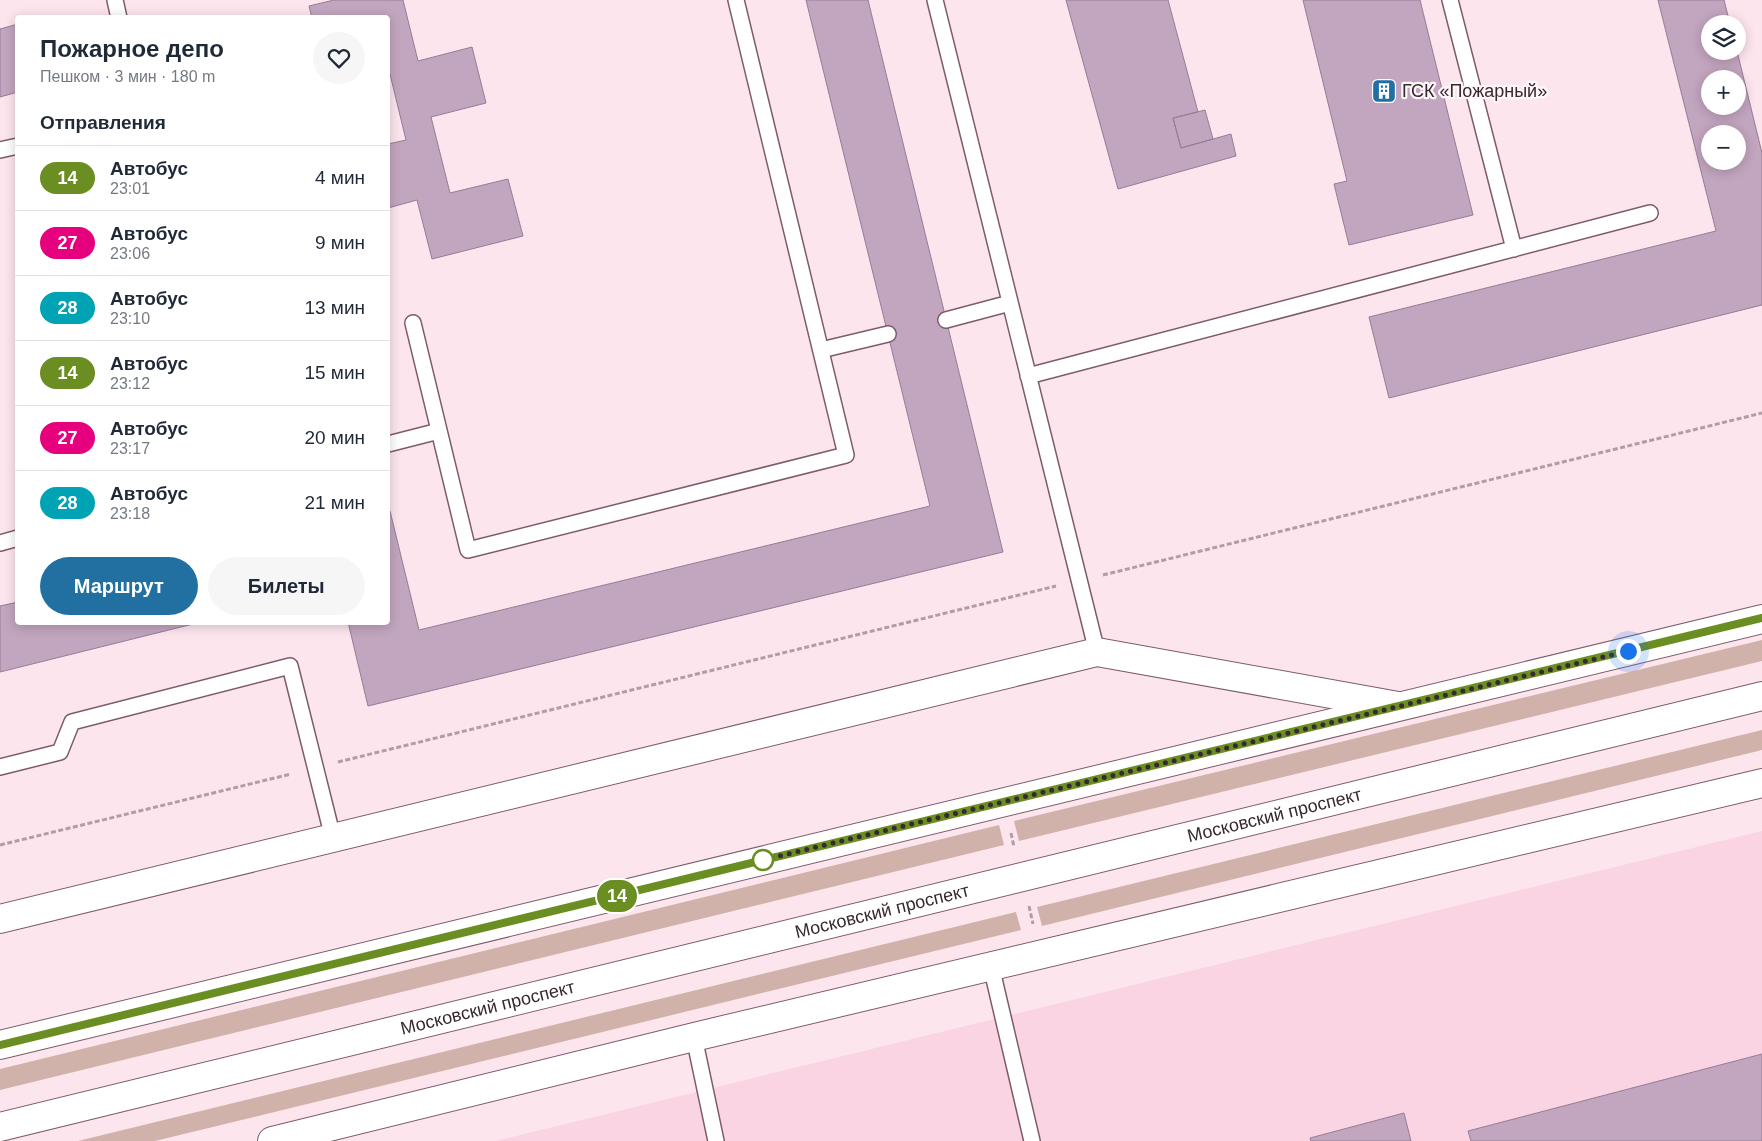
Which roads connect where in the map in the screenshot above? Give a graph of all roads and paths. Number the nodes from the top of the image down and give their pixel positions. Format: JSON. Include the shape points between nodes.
{"nodes":[{"id":1,"x":115,"y":0,"type":"edge"},
{"id":2,"x":736,"y":0,"type":"edge"},
{"id":3,"x":935,"y":0,"type":"edge"},
{"id":4,"x":1450,"y":0,"type":"edge"},
{"id":5,"x":118,"y":15,"type":"edge"},
{"id":6,"x":15,"y":147,"type":"edge"},
{"id":7,"x":0,"y":150,"type":"edge"},
{"id":8,"x":1650,"y":213,"type":"dead end"},
{"id":9,"x":1514,"y":249,"type":"junction"},
{"id":10,"x":1010,"y":303,"type":"junction"},
{"id":11,"x":946,"y":320,"type":"dead end"},
{"id":12,"x":413,"y":323,"type":"dead end"},
{"id":13,"x":888,"y":334,"type":"dead end"},
{"id":14,"x":821,"y":350,"type":"junction"},
{"id":15,"x":1028,"y":376,"type":"junction"},
{"id":16,"x":1762,"y":413,"type":"edge"},
{"id":17,"x":438,"y":432,"type":"junction"},
{"id":18,"x":390,"y":444,"type":"edge"},
{"id":19,"x":15,"y":539,"type":"edge"},
{"id":20,"x":0,"y":543,"type":"edge"},
{"id":21,"x":1080,"y":580,"type":"junction"},
{"id":22,"x":1762,"y":618,"type":"edge"},
{"id":23,"x":1097,"y":652,"type":"junction"},
{"id":24,"x":1762,"y":696,"type":"edge"},
{"id":25,"x":1398,"y":706,"type":"junction"},
{"id":26,"x":0,"y":767,"type":"edge"},
{"id":27,"x":315,"y":768,"type":"junction"},
{"id":28,"x":1762,"y":783,"type":"edge"},
{"id":29,"x":333,"y":838,"type":"junction"},
{"id":30,"x":0,"y":845,"type":"edge"},
{"id":31,"x":0,"y":919,"type":"edge"},
{"id":32,"x":991,"y":966,"type":"junction"},
{"id":33,"x":694,"y":1038,"type":"junction"},
{"id":34,"x":0,"y":1045,"type":"edge"},
{"id":35,"x":0,"y":1127,"type":"edge"},
{"id":36,"x":272,"y":1141,"type":"edge"},
{"id":37,"x":716,"y":1141,"type":"edge"},
{"id":38,"x":1032,"y":1141,"type":"edge"}],
"edges":[{"from":1,"to":5,"type":"lane"},
{"from":2,"to":14,"type":"lane"},
{"from":3,"to":10,"type":"lane"},
{"from":4,"to":9,"type":"lane"},
{"from":6,"to":7,"type":"lane"},
{"from":8,"to":9,"type":"lane"},
{"from":9,"to":15,"type":"lane"},
{"from":10,"to":11,"type":"lane"},
{"from":10,"to":15,"type":"lane"},
{"from":12,"to":17,"type":"lane"},
{"from":13,"to":14,"type":"lane"},
{"from":14,"to":17,"type":"lane","via":[[846,455],[468,550]]},
{"from":15,"to":21,"type":"lane"},
{"from":16,"to":21,"type":"path"},
{"from":17,"to":18,"type":"lane"},
{"from":19,"to":20,"type":"lane"},
{"from":21,"to":23,"type":"lane"},
{"from":21,"to":27,"type":"path"},
{"from":22,"to":25,"type":"main road"},
{"from":23,"to":25,"type":"main road"},
{"from":23,"to":29,"type":"main road"},
{"from":24,"to":35,"type":"main road","name":"Московский проспект"},
{"from":25,"to":34,"type":"main road"},
{"from":26,"to":27,"type":"lane","via":[[60,752],[72,722],[290,666]]},
{"from":27,"to":29,"type":"lane"},
{"from":27,"to":30,"type":"path"},
{"from":28,"to":32,"type":"main road"},
{"from":29,"to":31,"type":"main road"},
{"from":32,"to":33,"type":"main road"},
{"from":32,"to":38,"type":"lane"},
{"from":33,"to":36,"type":"main road"},
{"from":33,"to":37,"type":"lane"}]}
